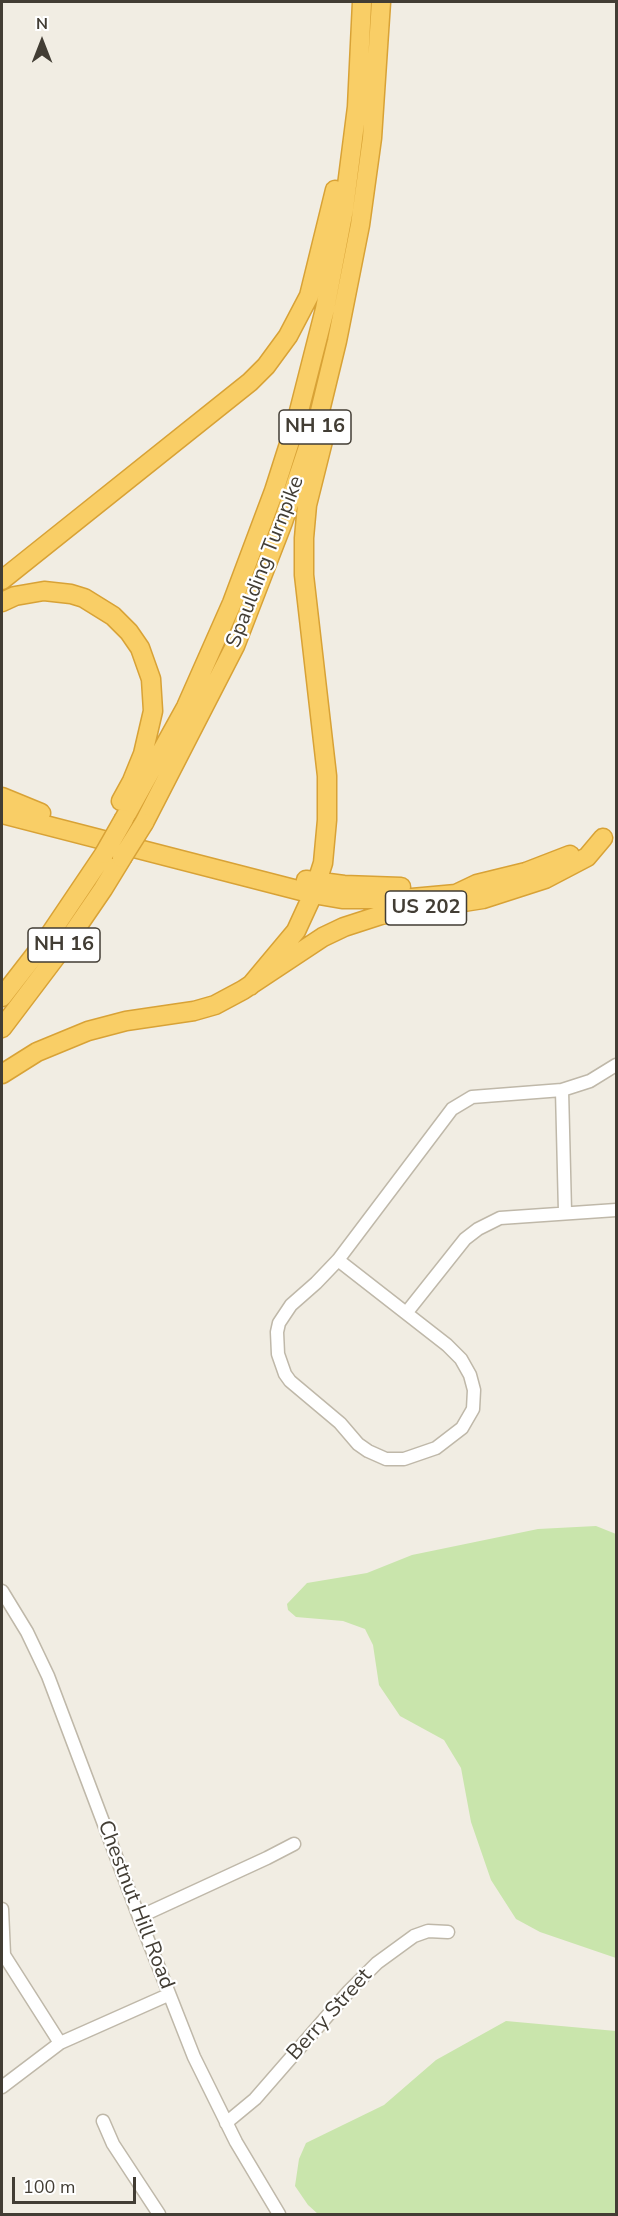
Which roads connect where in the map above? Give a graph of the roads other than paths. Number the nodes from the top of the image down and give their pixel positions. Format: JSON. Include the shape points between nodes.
{"nodes":[{"id":1,"x":381,"y":2,"type":"edge"},
{"id":2,"x":362,"y":11,"type":"edge"},
{"id":3,"x":370,"y":152,"type":"junction"},
{"id":4,"x":2,"y":580,"type":"edge"},
{"id":5,"x":2,"y":602,"type":"edge"},
{"id":6,"x":2,"y":797,"type":"edge"},
{"id":7,"x":2,"y":802,"type":"edge"},
{"id":8,"x":41,"y":813,"type":"junction"},
{"id":9,"x":2,"y":814,"type":"edge"},
{"id":10,"x":118,"y":817,"type":"junction"},
{"id":11,"x":610,"y":834,"type":"edge"},
{"id":12,"x":314,"y":888,"type":"junction"},
{"id":13,"x":250,"y":986,"type":"junction"},
{"id":14,"x":6,"y":991,"type":"edge"},
{"id":15,"x":2,"y":1028,"type":"edge"},
{"id":16,"x":616,"y":1065,"type":"edge"},
{"id":17,"x":2,"y":1074,"type":"edge"},
{"id":18,"x":562,"y":1090,"type":"junction"},
{"id":19,"x":616,"y":1210,"type":"edge"},
{"id":20,"x":565,"y":1212,"type":"junction"},
{"id":21,"x":338,"y":1260,"type":"junction"},
{"id":22,"x":407,"y":1312,"type":"junction"},
{"id":23,"x":2,"y":1591,"type":"edge"},
{"id":24,"x":294,"y":1844,"type":"dead end"},
{"id":25,"x":2,"y":1909,"type":"edge"},
{"id":26,"x":139,"y":1917,"type":"junction"},
{"id":27,"x":448,"y":1932,"type":"dead end"},
{"id":28,"x":3,"y":1955,"type":"edge"},
{"id":29,"x":168,"y":1995,"type":"junction"},
{"id":30,"x":60,"y":2043,"type":"junction"},
{"id":31,"x":2,"y":2087,"type":"edge"},
{"id":32,"x":103,"y":2121,"type":"dead end"},
{"id":33,"x":226,"y":2123,"type":"junction"},
{"id":34,"x":159,"y":2214,"type":"edge"},
{"id":35,"x":279,"y":2214,"type":"edge"}],
"edges":[{"from":1,"to":3,"type":"highway","name":"Spaulding Turnpike","number":"NH 16"},
{"from":2,"to":4,"type":"highway","via":[[334,198],[309,296],[288,336],[250,382]]},
{"from":2,"to":10,"type":"highway","name":"Spaulding Turnpike","number":"NH 16","via":[[357,107],[342,219],[297,419],[232,603],[186,707]]},
{"from":3,"to":12,"type":"highway","via":[[372,195],[353,315],[311,485],[304,538],[304,575],[328,800],[322,863]]},
{"from":3,"to":15,"type":"highway","name":"Spaulding Turnpike","number":"NH 16","bridge":true,"via":[[340,330],[320,411],[235,646],[144,823],[70,937]]},
{"from":5,"to":10,"type":"highway","via":[[44,591],[84,598],[113,616],[140,648],[151,679],[153,711],[139,766]]},
{"from":6,"to":8,"type":"highway","number":"US 202"},
{"from":7,"to":8,"type":"highway"},
{"from":8,"to":12,"type":"highway","number":"US 202"},
{"from":9,"to":12,"type":"highway"},
{"from":10,"to":14,"type":"highway","name":"Spaulding Turnpike","number":"NH 16","bridge":true,"via":[[44,944]]},
{"from":11,"to":12,"type":"highway","number":"US 202","via":[[574,854],[526,872],[477,884]]},
{"from":11,"to":13,"type":"highway","number":"US 202","via":[[587,857],[563,871],[513,890],[483,899],[381,915],[344,927],[301,950]]},
{"from":12,"to":13,"type":"highway","via":[[296,931]]},
{"from":13,"to":17,"type":"highway","number":"US 202","via":[[215,1005],[194,1011],[126,1021],[78,1035],[37,1052]]},
{"from":16,"to":18,"type":"street","via":[[590,1082]]},
{"from":18,"to":20,"type":"street"},
{"from":18,"to":21,"type":"street","via":[[472,1097],[452,1109]]},
{"from":19,"to":20,"type":"street"},
{"from":20,"to":22,"type":"street","via":[[500,1218],[478,1229],[450,1256]]},
{"from":21,"to":22,"type":"street"},
{"from":21,"to":22,"type":"street","via":[[284,1314],[277,1332],[280,1364],[290,1381],[340,1423],[358,1444],[386,1459],[404,1459],[436,1448],[462,1428],[473,1409],[474,1390],[461,1359]]},
{"from":23,"to":26,"type":"street","name":"Chestnut Hill Road","via":[[48,1676]]},
{"from":24,"to":26,"type":"street"},
{"from":25,"to":28,"type":"street"},
{"from":26,"to":29,"type":"street","name":"Chestnut Hill Road"},
{"from":27,"to":33,"type":"street","name":"Berry Street","via":[[428,1931],[414,1936],[378,1963],[255,2099]]},
{"from":28,"to":30,"type":"street"},
{"from":29,"to":30,"type":"street"},
{"from":29,"to":33,"type":"street","name":"Chestnut Hill Road"},
{"from":30,"to":31,"type":"street"},
{"from":32,"to":34,"type":"street","via":[[113,2144]]},
{"from":33,"to":35,"type":"street","name":"Chestnut Hill Road"}]}
